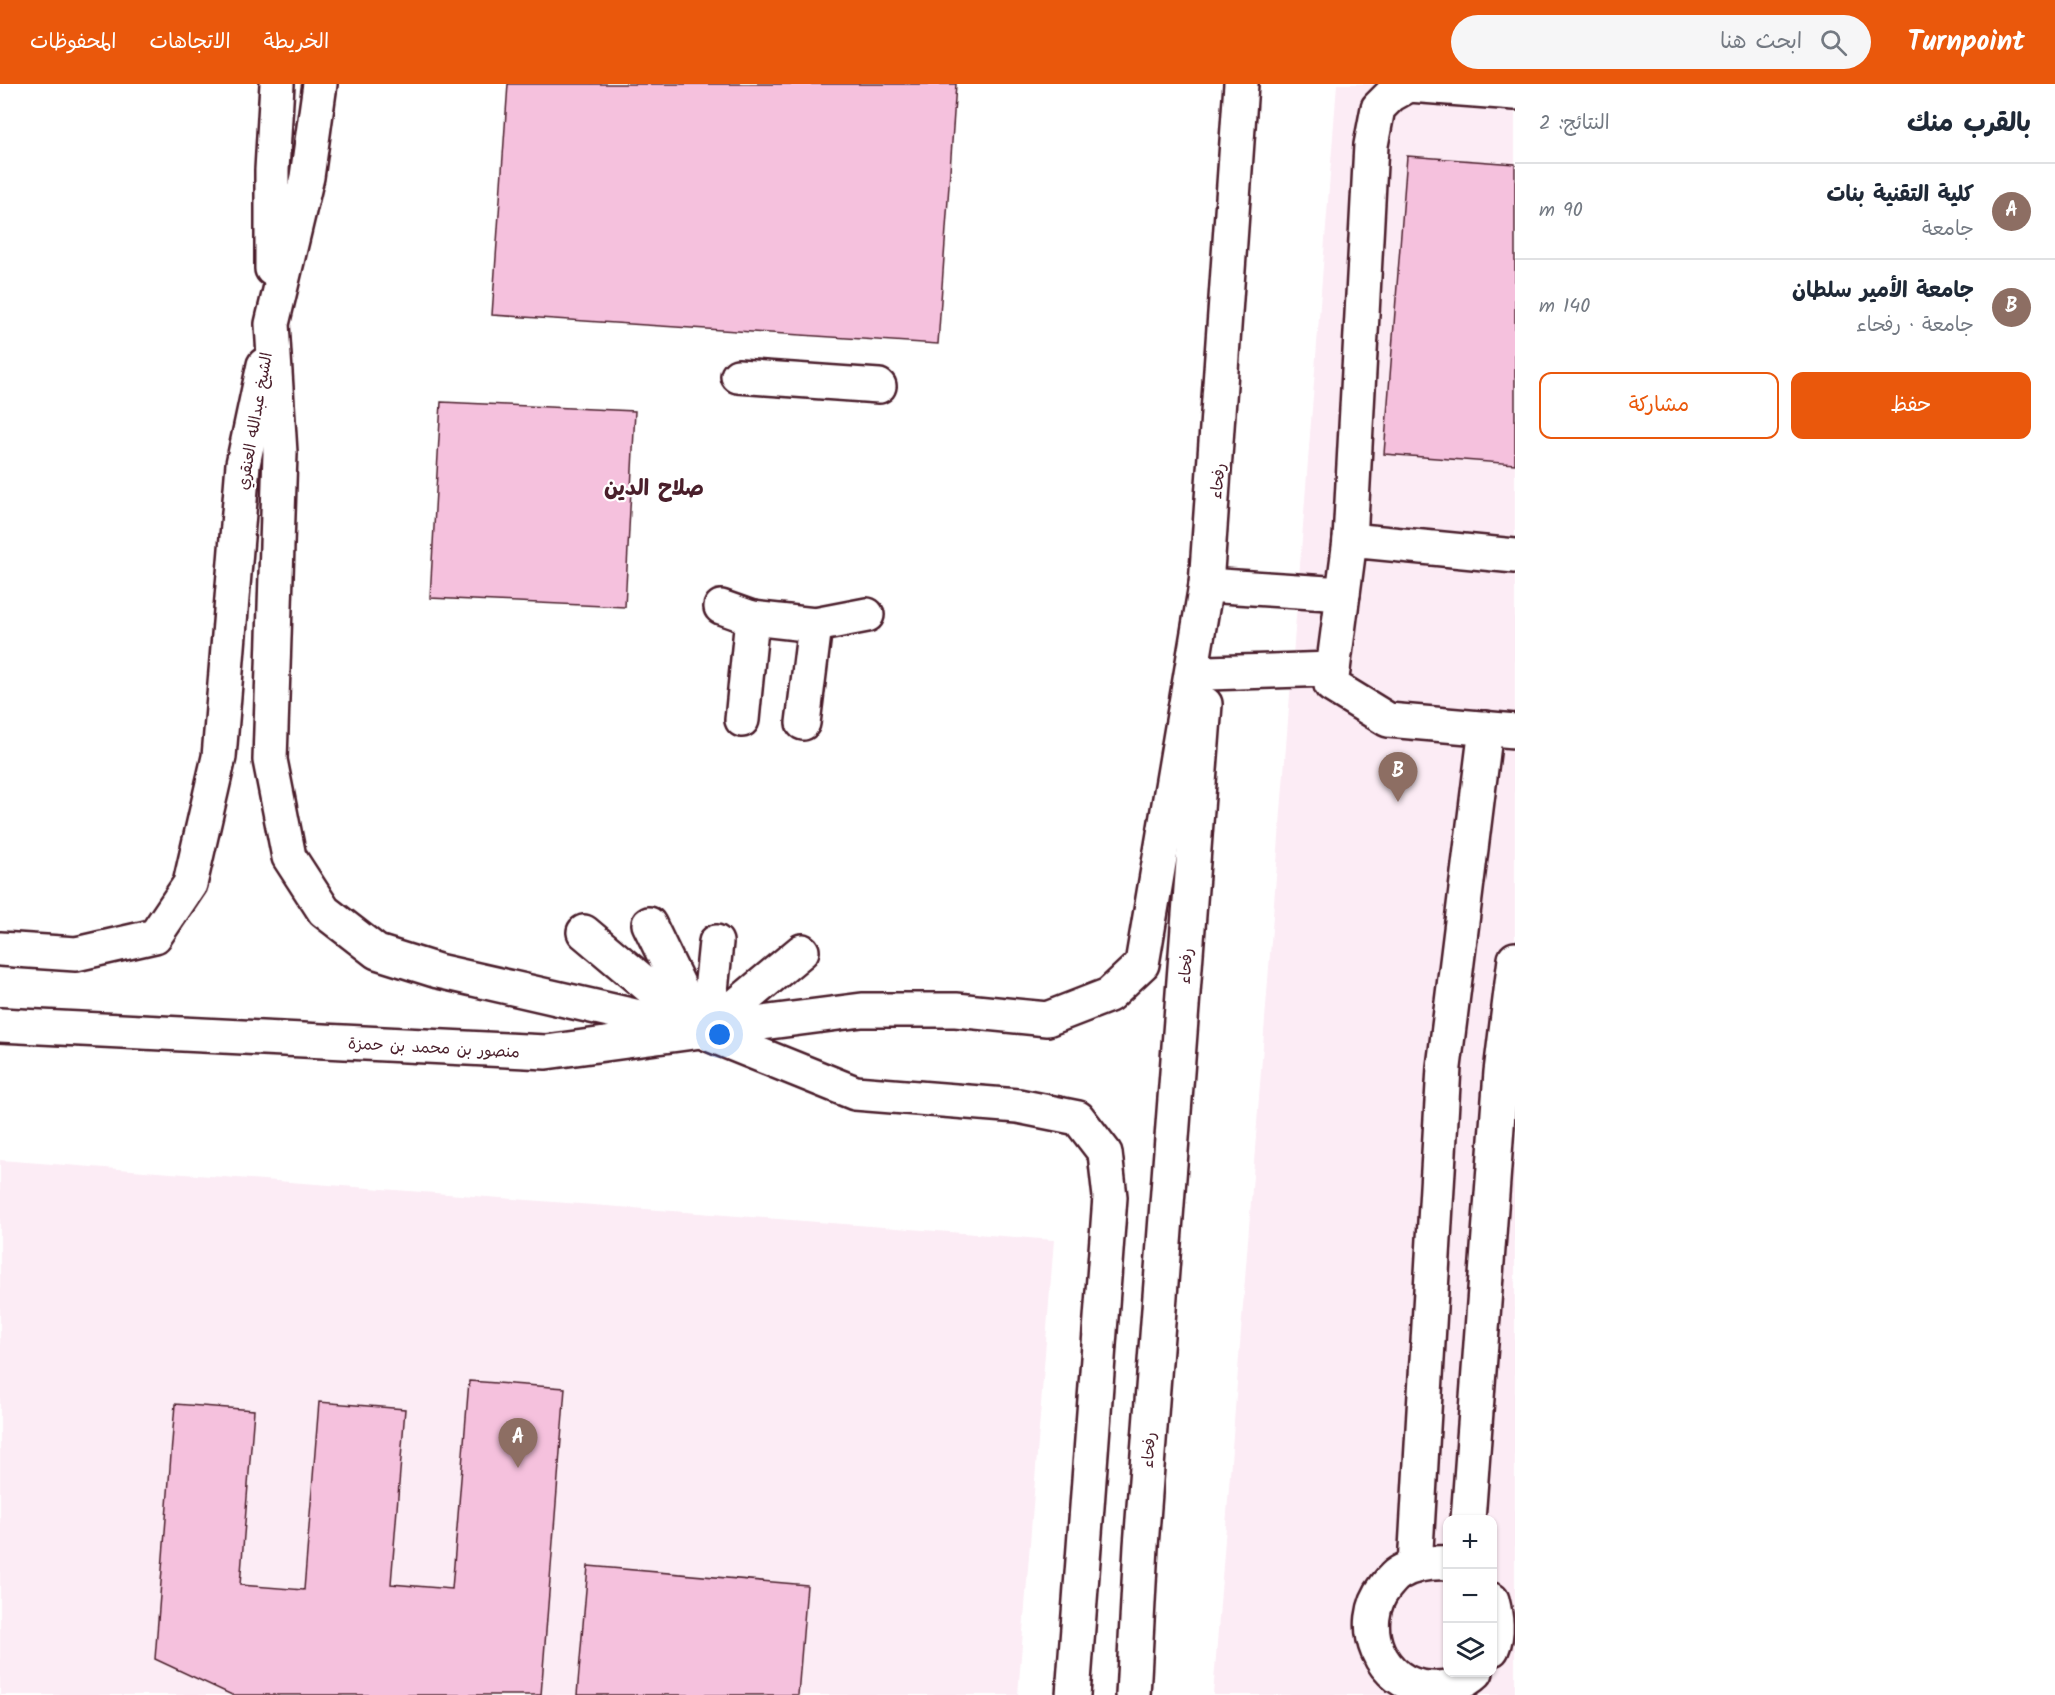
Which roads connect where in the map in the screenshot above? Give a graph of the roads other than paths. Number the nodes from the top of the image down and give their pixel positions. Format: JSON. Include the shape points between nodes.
{"nodes":[{"id":1,"x":278,"y":84,"type":"edge"},
{"id":2,"x":320,"y":84,"type":"edge"},
{"id":3,"x":1241,"y":84,"type":"edge"},
{"id":4,"x":1259,"y":84,"type":"edge"},
{"id":5,"x":1515,"y":93,"type":"edge"},
{"id":6,"x":272,"y":324,"type":"junction"},
{"id":7,"x":738,"y":376,"type":"dead end"},
{"id":8,"x":879,"y":386,"type":"dead end"},
{"id":9,"x":1350,"y":540,"type":"junction"},
{"id":10,"x":1515,"y":556,"type":"edge"},
{"id":11,"x":1206,"y":585,"type":"junction"},
{"id":12,"x":1343,"y":594,"type":"junction"},
{"id":13,"x":721,"y":607,"type":"dead end"},
{"id":14,"x":867,"y":615,"type":"dead end"},
{"id":15,"x":752,"y":618,"type":"junction"},
{"id":16,"x":815,"y":625,"type":"junction"},
{"id":17,"x":1333,"y":669,"type":"junction"},
{"id":18,"x":1207,"y":673,"type":"junction"},
{"id":19,"x":742,"y":720,"type":"dead end"},
{"id":20,"x":803,"y":723,"type":"dead end"},
{"id":21,"x":1501,"y":730,"type":"edge"},
{"id":22,"x":649,"y":924,"type":"dead end"},
{"id":23,"x":584,"y":932,"type":"dead end"},
{"id":24,"x":716,"y":942,"type":"dead end"},
{"id":25,"x":0,"y":950,"type":"edge"},
{"id":26,"x":802,"y":951,"type":"dead end"},
{"id":27,"x":1515,"y":958,"type":"edge"},
{"id":28,"x":0,"y":1025,"type":"edge"},
{"id":29,"x":704,"y":1030,"type":"junction"},
{"id":30,"x":1468,"y":1515,"type":"edge"},
{"id":31,"x":1443,"y":1563,"type":"edge"},
{"id":32,"x":1415,"y":1566,"type":"junction"},
{"id":33,"x":1462,"y":1684,"type":"edge"},
{"id":34,"x":1406,"y":1688,"type":"edge"},
{"id":35,"x":1073,"y":1695,"type":"edge"},
{"id":36,"x":1132,"y":1695,"type":"edge"}],
"edges":[{"from":1,"to":6,"type":"street","name":"الشيخ عبدالله العنقري","via":[[272,170]]},
{"from":2,"to":6,"type":"street","via":[[307,177]]},
{"from":3,"to":11,"type":"street"},
{"from":4,"to":11,"type":"street","name":"رفحاء"},
{"from":5,"to":9,"type":"street","via":[[1409,85],[1378,108],[1371,145]]},
{"from":6,"to":25,"type":"street","name":"الشيخ عبدالله العنقري","via":[[243,464],[219,757],[190,884],[155,936],[76,954]]},
{"from":6,"to":29,"type":"street","via":[[280,453],[270,760],[289,857],[324,911],[377,952],[438,971]]},
{"from":7,"to":8,"type":"street"},
{"from":9,"to":10,"type":"street"},
{"from":9,"to":12,"type":"street"},
{"from":11,"to":12,"type":"street"},
{"from":11,"to":18,"type":"street","name":"رفحاء"},
{"from":11,"to":29,"type":"street","name":"منصور بن محمد بن حمزة","via":[[1142,964],[1109,995],[1047,1019],[956,1010],[862,1010]]},
{"from":12,"to":17,"type":"street"},
{"from":13,"to":15,"type":"street"},
{"from":14,"to":16,"type":"street"},
{"from":15,"to":16,"type":"street"},
{"from":15,"to":19,"type":"street"},
{"from":16,"to":20,"type":"street"},
{"from":17,"to":18,"type":"street"},
{"from":17,"to":21,"type":"street","via":[[1331,685],[1388,720]]},
{"from":18,"to":36,"type":"street","name":"رفحاء"},
{"from":21,"to":32,"type":"street","via":[[1444,1067]]},
{"from":22,"to":29,"type":"street"},
{"from":23,"to":29,"type":"street"},
{"from":24,"to":29,"type":"street"},
{"from":26,"to":29,"type":"street"},
{"from":27,"to":30,"type":"street","via":[[1501,1072]]},
{"from":28,"to":29,"type":"street","name":"منصور بن محمد بن حمزة","via":[[546,1052]]},
{"from":29,"to":35,"type":"street","via":[[855,1093],[1018,1106],[1078,1118],[1105,1153],[1110,1197]]},
{"from":31,"to":32,"type":"street"},
{"from":32,"to":34,"type":"street","via":[[1397,1574],[1382,1592],[1374,1611],[1372,1632],[1377,1652]]},
{"from":33,"to":34,"type":"street","via":[[1439,1689]]}]}
